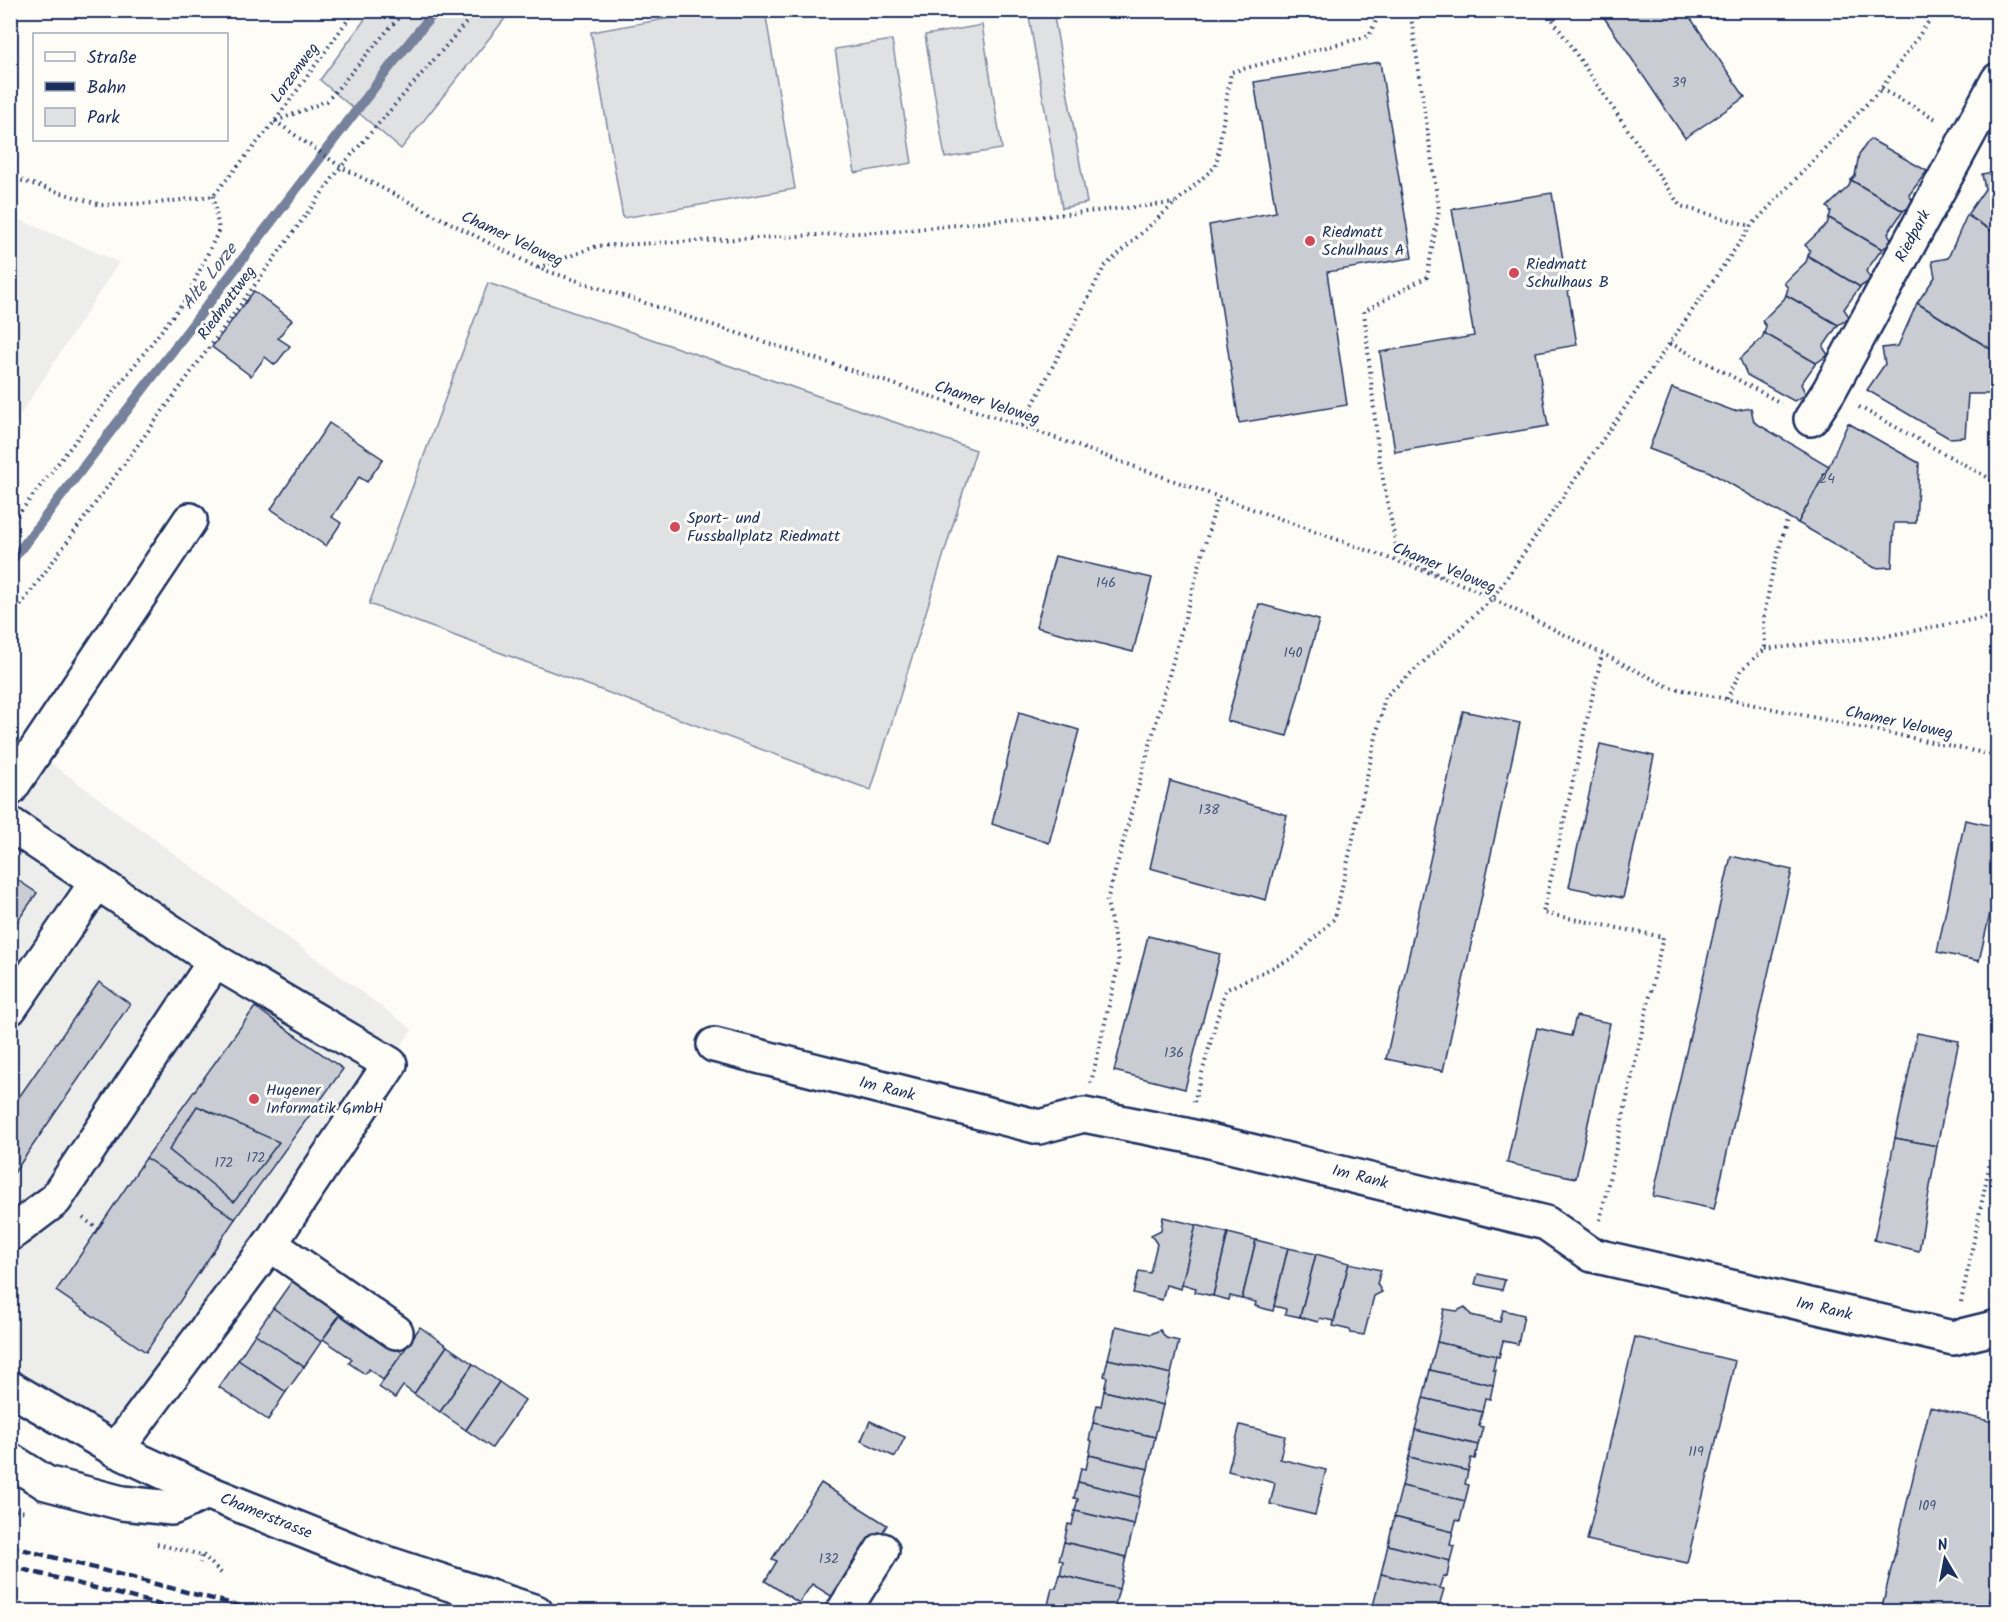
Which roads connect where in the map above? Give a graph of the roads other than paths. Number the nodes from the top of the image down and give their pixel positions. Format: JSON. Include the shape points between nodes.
{"nodes":[{"id":1,"x":1998,"y":80,"type":"edge"},
{"id":2,"x":1811,"y":419,"type":"road end"},
{"id":3,"x":190,"y":520,"type":"dead end"},
{"id":4,"x":10,"y":789,"type":"edge"},
{"id":5,"x":10,"y":824,"type":"edge"},
{"id":6,"x":97,"y":882,"type":"junction"},
{"id":7,"x":215,"y":961,"type":"junction"},
{"id":8,"x":10,"y":1008,"type":"edge"},
{"id":9,"x":714,"y":1045,"type":"dead end"},
{"id":10,"x":10,"y":1234,"type":"edge"},
{"id":11,"x":270,"y":1244,"type":"junction"},
{"id":12,"x":1998,"y":1327,"type":"edge"},
{"id":13,"x":396,"y":1332,"type":"dead end"},
{"id":14,"x":10,"y":1388,"type":"edge"},
{"id":15,"x":116,"y":1450,"type":"junction"},
{"id":16,"x":10,"y":1460,"type":"edge"},
{"id":17,"x":207,"y":1492,"type":"junction"},
{"id":18,"x":882,"y":1550,"type":"dead end"},
{"id":19,"x":536,"y":1611,"type":"edge"},
{"id":20,"x":843,"y":1611,"type":"edge"}],
"edges":[{"from":1,"to":2,"type":"street","name":"Riedpark"},
{"from":3,"to":4,"type":"street"},
{"from":5,"to":6,"type":"street"},
{"from":6,"to":7,"type":"street"},
{"from":6,"to":8,"type":"street"},
{"from":7,"to":10,"type":"street","via":[[54,1200]]},
{"from":7,"to":11,"type":"street","via":[[390,1064]]},
{"from":9,"to":12,"type":"street","name":"Im Rank","via":[[1039,1127],[1084,1115],[1185,1135],[1546,1222],[1592,1255],[1953,1338]]},
{"from":11,"to":13,"type":"street"},
{"from":11,"to":15,"type":"street"},
{"from":14,"to":15,"type":"street","name":"Chamerstrasse"},
{"from":15,"to":17,"type":"street","name":"Chamerstrasse"},
{"from":16,"to":17,"type":"street","via":[[46,1483],[122,1503],[172,1508]]},
{"from":17,"to":19,"type":"street","name":"Chamerstrasse","via":[[374,1559]]},
{"from":18,"to":20,"type":"street"}]}
